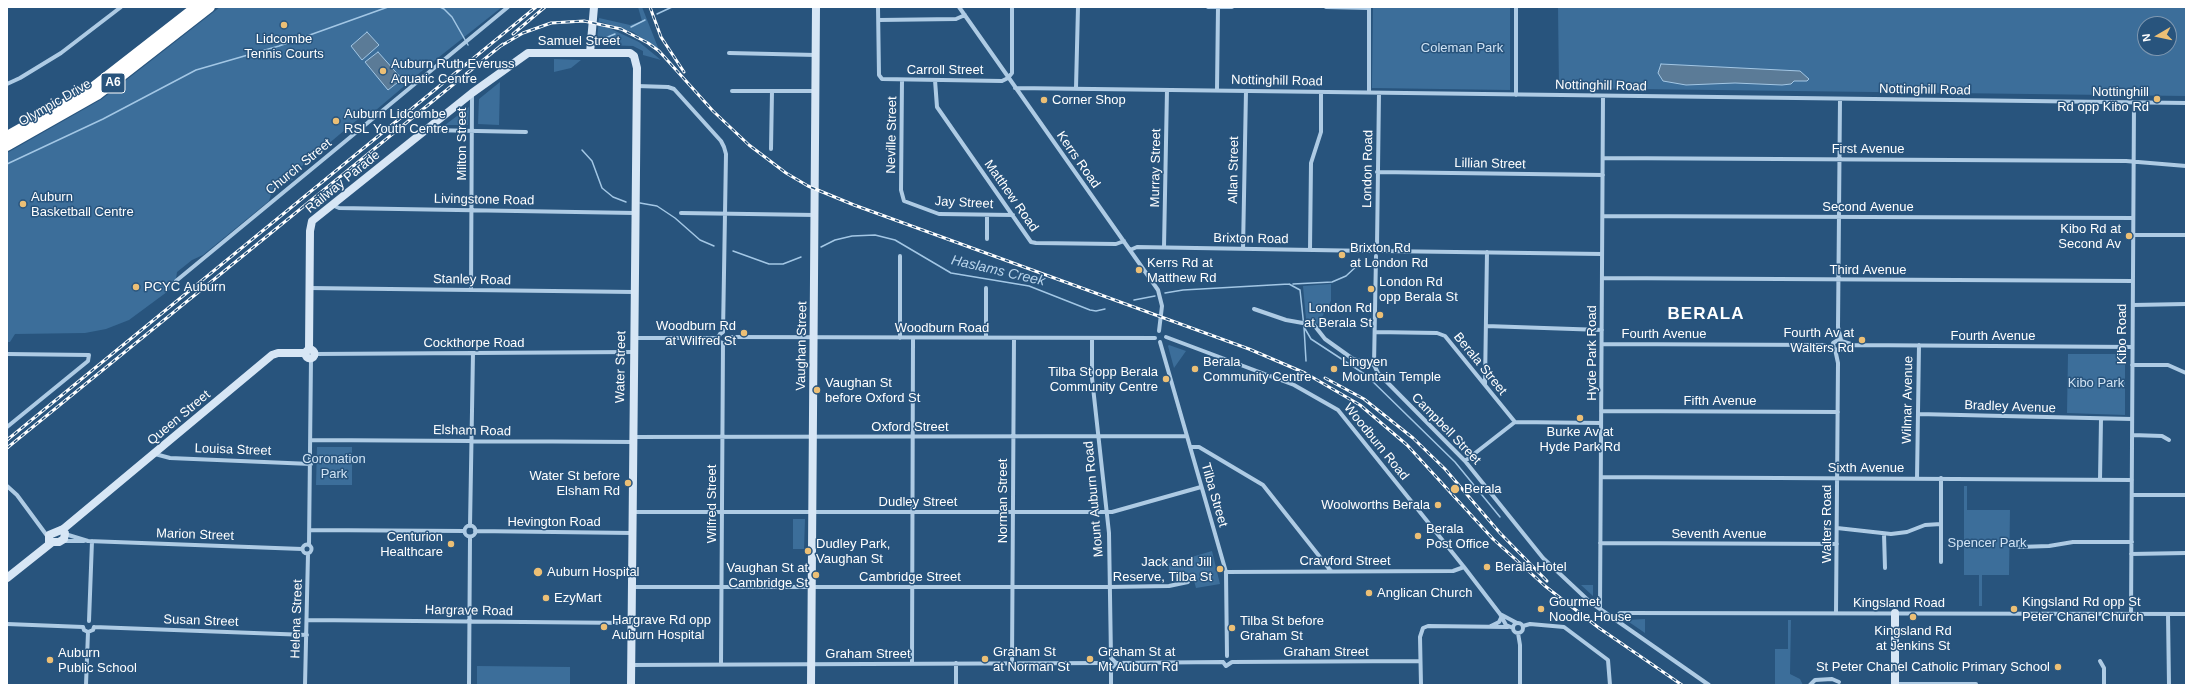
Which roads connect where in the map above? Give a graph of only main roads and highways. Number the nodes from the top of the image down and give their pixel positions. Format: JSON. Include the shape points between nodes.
{"nodes":[{"id":1,"x":196,"y":7,"type":"edge"},
{"id":2,"x":210,"y":7,"type":"edge"},
{"id":3,"x":7,"y":136,"type":"edge"},
{"id":4,"x":7,"y":146,"type":"edge"}],
"edges":[{"from":1,"to":3,"type":"highway","name":"Olympic Drive","number":"A6","via":[[92,88]]},
{"from":2,"to":4,"type":"highway","name":"Olympic Drive","number":"A6","via":[[97,95]]}]}
